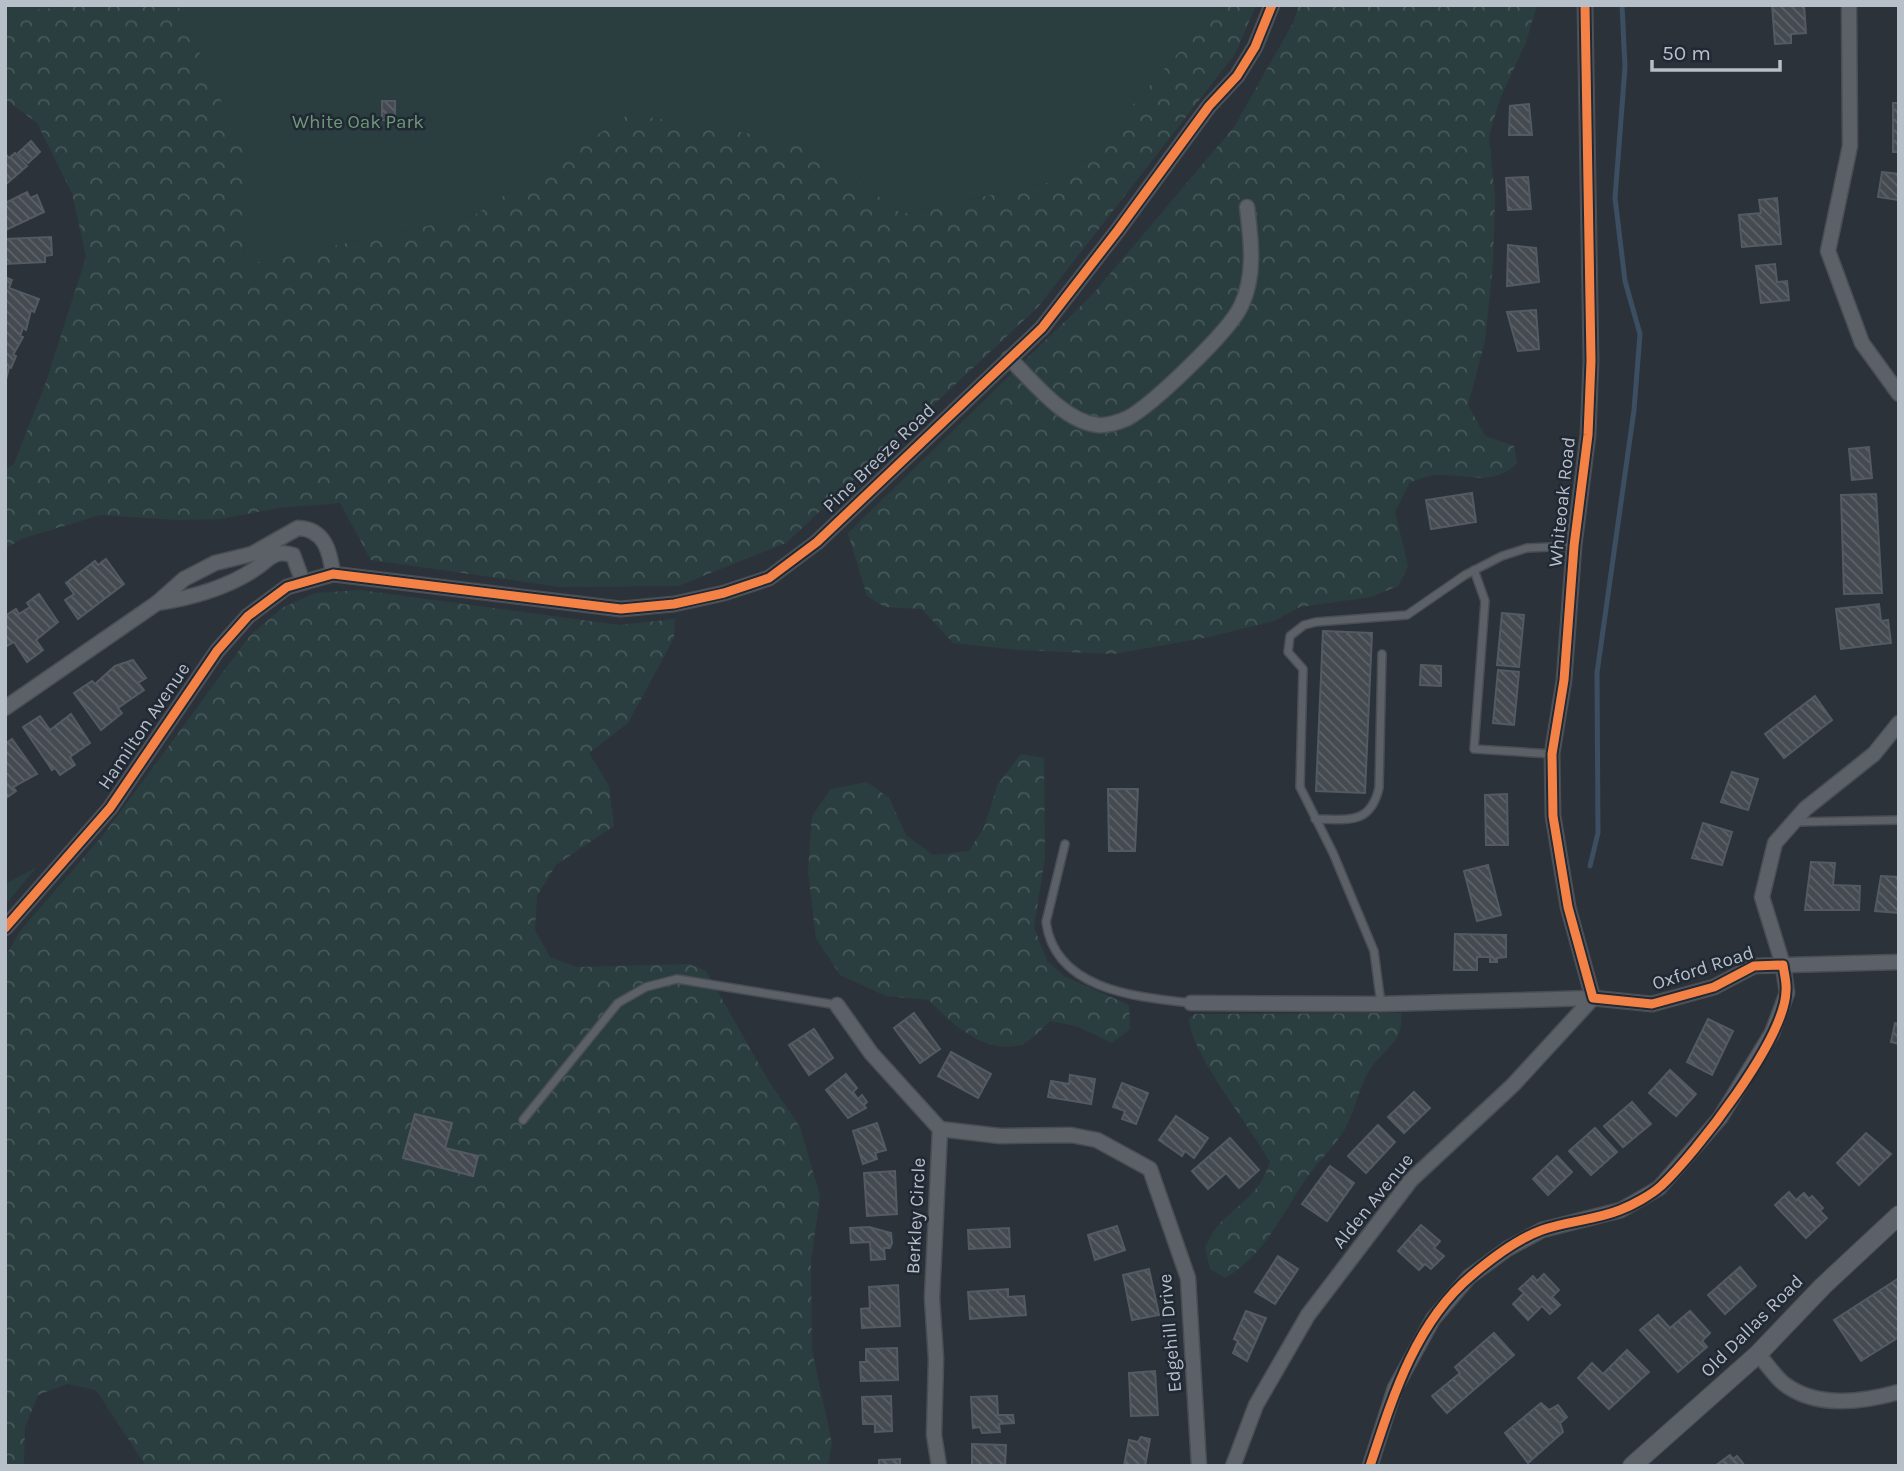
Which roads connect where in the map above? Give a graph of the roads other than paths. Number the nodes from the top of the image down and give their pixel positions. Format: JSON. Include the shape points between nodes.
{"nodes":[{"id":1,"x":1272,"y":5,"type":"edge"},
{"id":2,"x":1585,"y":5,"type":"edge"},
{"id":3,"x":1849,"y":5,"type":"edge"},
{"id":4,"x":1247,"y":207,"type":"dead end"},
{"id":5,"x":1009,"y":358,"type":"junction"},
{"id":6,"x":1898,"y":393,"type":"edge"},
{"id":7,"x":1574,"y":547,"type":"junction"},
{"id":8,"x":250,"y":563,"type":"junction"},
{"id":9,"x":1474,"y":570,"type":"junction"},
{"id":10,"x":333,"y":574,"type":"junction"},
{"id":11,"x":184,"y":579,"type":"junction"},
{"id":12,"x":303,"y":582,"type":"junction"},
{"id":13,"x":190,"y":596,"type":"junction"},
{"id":14,"x":157,"y":603,"type":"junction"},
{"id":15,"x":1381,"y":654,"type":"dead end"},
{"id":16,"x":5,"y":708,"type":"edge"},
{"id":17,"x":1899,"y":723,"type":"edge"},
{"id":18,"x":1552,"y":754,"type":"junction"},
{"id":19,"x":1315,"y":819,"type":"junction"},
{"id":20,"x":1899,"y":820,"type":"edge"},
{"id":21,"x":1793,"y":822,"type":"junction"},
{"id":22,"x":1065,"y":844,"type":"dead end"},
{"id":23,"x":5,"y":928,"type":"edge"},
{"id":24,"x":1899,"y":962,"type":"edge"},
{"id":25,"x":1783,"y":965,"type":"junction"},
{"id":26,"x":1593,"y":998,"type":"junction"},
{"id":27,"x":1191,"y":1003,"type":"joint"},
{"id":28,"x":1381,"y":1004,"type":"junction"},
{"id":29,"x":837,"y":1005,"type":"joint"},
{"id":30,"x":523,"y":1120,"type":"dead end"},
{"id":31,"x":940,"y":1129,"type":"junction"},
{"id":32,"x":1899,"y":1215,"type":"edge"},
{"id":33,"x":1758,"y":1354,"type":"junction"},
{"id":34,"x":1899,"y":1392,"type":"edge"},
{"id":35,"x":939,"y":1466,"type":"edge"},
{"id":36,"x":1199,"y":1466,"type":"edge"},
{"id":37,"x":1233,"y":1466,"type":"edge"},
{"id":38,"x":1370,"y":1466,"type":"edge"},
{"id":39,"x":1632,"y":1466,"type":"edge"}],
"edges":[{"from":1,"to":5,"type":"street","name":"Pine Breeze Road","via":[[1237,76],[1209,106],[1042,328]]},
{"from":2,"to":7,"type":"street","name":"Whiteoak Road","via":[[1591,361],[1588,435]]},
{"from":3,"to":6,"type":"street","via":[[1850,146],[1828,251],[1862,343]]},
{"from":4,"to":5,"type":"street","via":[[1253,254],[1241,306],[1227,327],[1151,401],[1128,417],[1096,425],[1068,413]]},
{"from":5,"to":10,"type":"street","name":"Pine Breeze Road","via":[[817,542],[769,578],[724,593],[621,609]]},
{"from":7,"to":9,"type":"lane","via":[[1515,550]]},
{"from":7,"to":18,"type":"street","name":"Whiteoak Road","via":[[1564,680]]},
{"from":8,"to":10,"type":"street","via":[[298,528],[306,528],[320,536],[329,550]]},
{"from":8,"to":11,"type":"street","via":[[215,563]]},
{"from":8,"to":12,"type":"street","via":[[293,555]]},
{"from":8,"to":13,"type":"street"},
{"from":9,"to":18,"type":"lane","via":[[1485,601],[1474,749]]},
{"from":9,"to":19,"type":"lane","via":[[1407,615],[1316,622],[1290,636],[1288,652],[1303,669],[1300,787]]},
{"from":10,"to":12,"type":"street","name":"Hamilton Avenue"},
{"from":11,"to":13,"type":"street"},
{"from":11,"to":14,"type":"street"},
{"from":12,"to":23,"type":"street","name":"Hamilton Avenue","via":[[286,587],[248,616],[217,651],[110,808]]},
{"from":13,"to":14,"type":"street"},
{"from":14,"to":16,"type":"street"},
{"from":15,"to":19,"type":"lane","via":[[1376,801],[1356,818]]},
{"from":17,"to":21,"type":"street","via":[[1874,754]]},
{"from":18,"to":26,"type":"street","name":"Whiteoak Road","via":[[1553,816],[1568,907]]},
{"from":19,"to":28,"type":"lane","via":[[1374,951]]},
{"from":20,"to":21,"type":"lane"},
{"from":21,"to":25,"type":"street","via":[[1775,843],[1762,897]]},
{"from":22,"to":27,"type":"lane","via":[[1046,922],[1063,962],[1103,988]]},
{"from":24,"to":25,"type":"street","name":"Oxford Road"},
{"from":25,"to":26,"type":"street","name":"Oxford Road","via":[[1754,966],[1714,987],[1653,1004]]},
{"from":25,"to":38,"type":"street","via":[[1787,993],[1772,1033],[1749,1074],[1690,1155],[1659,1188],[1620,1210],[1542,1230],[1469,1277],[1433,1319],[1395,1388]]},
{"from":26,"to":28,"type":"street","name":"Oxford Road"},
{"from":26,"to":37,"type":"street","name":"Alden Avenue","via":[[1513,1085],[1411,1180],[1308,1315],[1256,1405]]},
{"from":27,"to":28,"type":"street","name":"Oxford Road"},
{"from":29,"to":30,"type":"lane","via":[[677,979],[646,987],[618,1003]]},
{"from":29,"to":31,"type":"street","via":[[871,1053]]},
{"from":31,"to":35,"type":"street","name":"Berkley Circle","via":[[932,1298],[934,1435]]},
{"from":31,"to":36,"type":"street","name":"Edgehill Drive","via":[[1000,1136],[1071,1135],[1097,1140],[1150,1169],[1188,1278]]},
{"from":32,"to":33,"type":"street","name":"Old Dallas Road"},
{"from":33,"to":34,"type":"street","via":[[1783,1382],[1801,1392],[1862,1402]]},
{"from":33,"to":39,"type":"street","name":"Old Dallas Road"}]}
